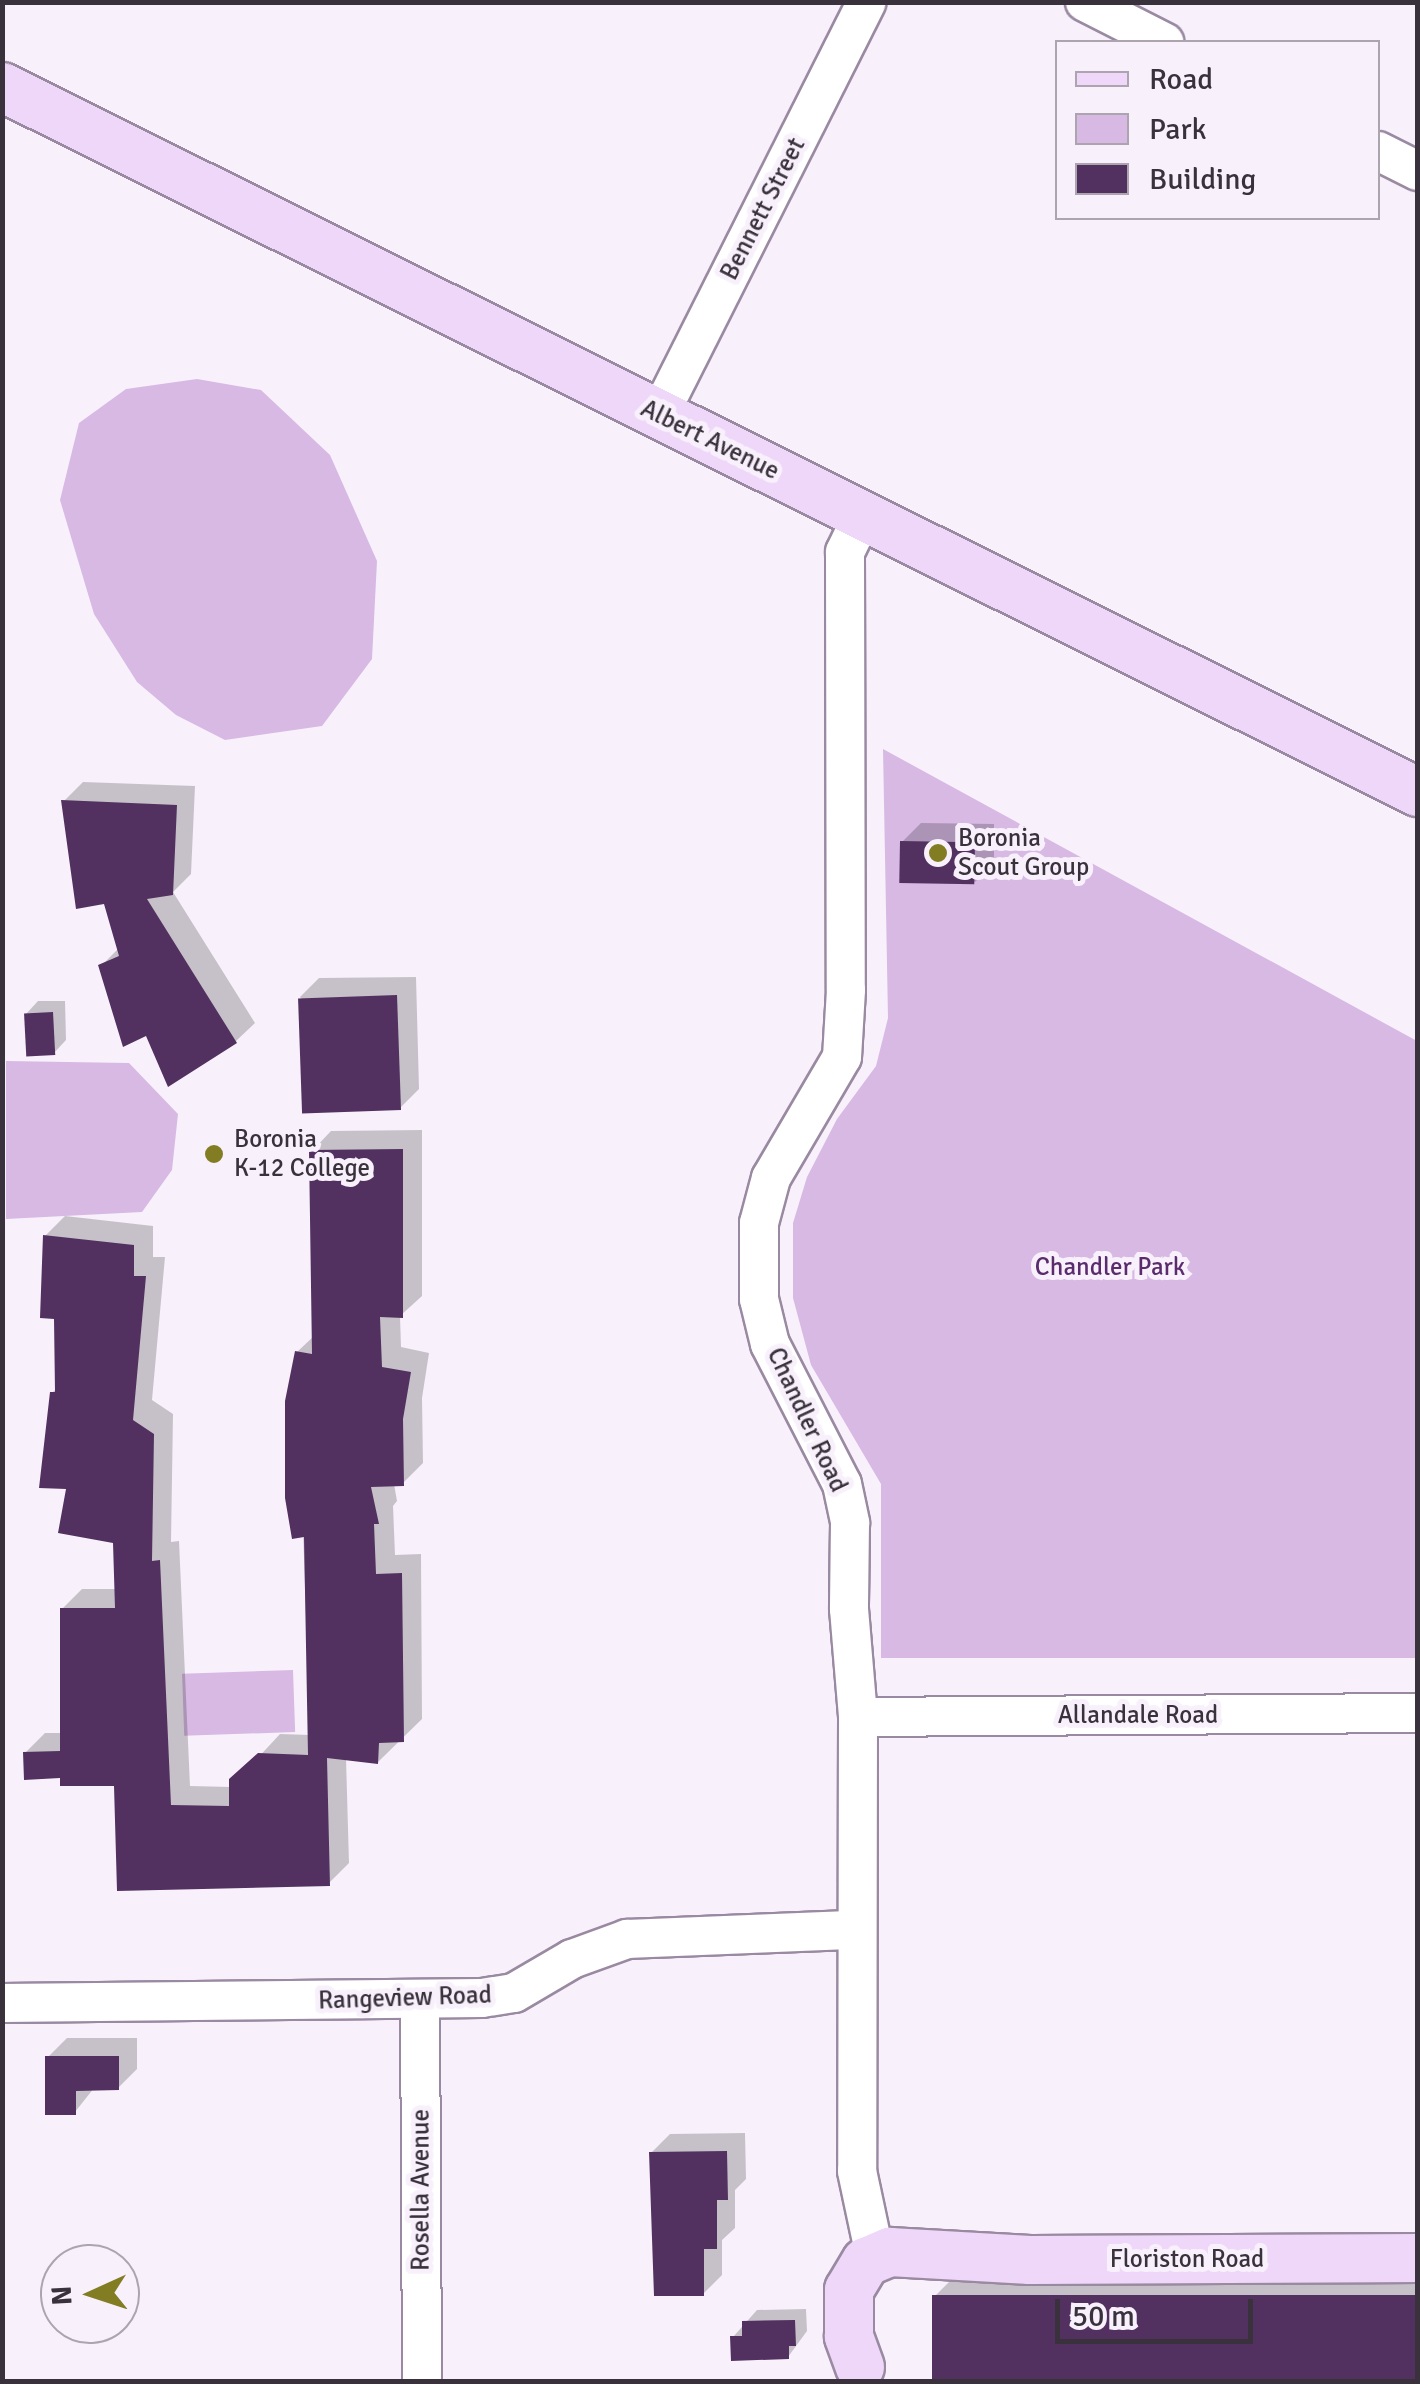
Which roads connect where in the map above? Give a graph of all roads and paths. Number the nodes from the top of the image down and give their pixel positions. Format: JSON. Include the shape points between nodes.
{"nodes":[{"id":1,"x":867,"y":2,"type":"edge"},
{"id":2,"x":1084,"y":2,"type":"edge"},
{"id":3,"x":1160,"y":40,"type":"edge"},
{"id":4,"x":2,"y":87,"type":"edge"},
{"id":5,"x":1380,"y":152,"type":"edge"},
{"id":6,"x":1418,"y":171,"type":"edge"},
{"id":7,"x":659,"y":415,"type":"junction"},
{"id":8,"x":863,"y":515,"type":"junction"},
{"id":9,"x":1418,"y":792,"type":"edge"},
{"id":10,"x":1418,"y":1713,"type":"edge"},
{"id":11,"x":858,"y":1717,"type":"junction"},
{"id":12,"x":855,"y":1930,"type":"junction"},
{"id":13,"x":420,"y":1999,"type":"junction"},
{"id":14,"x":2,"y":2003,"type":"edge"},
{"id":15,"x":1418,"y":2258,"type":"edge"},
{"id":16,"x":871,"y":2271,"type":"junction"},
{"id":17,"x":860,"y":2374,"type":"edge"},
{"id":18,"x":422,"y":2382,"type":"edge"}],
"edges":[{"from":1,"to":7,"type":"street","name":"Bennett Street"},
{"from":2,"to":3,"type":"street"},
{"from":4,"to":7,"type":"main road","name":"Albert Avenue"},
{"from":5,"to":6,"type":"street"},
{"from":7,"to":8,"type":"main road","name":"Albert Avenue"},
{"from":8,"to":9,"type":"main road","name":"Albert Avenue"},
{"from":8,"to":11,"type":"street","name":"Chandler Road","via":[[846,552],[842,1057],[771,1178],[759,1223],[759,1280],[770,1344],[842,1484],[850,1523]]},
{"from":10,"to":11,"type":"street","name":"Allandale Road"},
{"from":11,"to":12,"type":"street","name":"Chandler Road"},
{"from":12,"to":13,"type":"street","name":"Rangeview Road","via":[[627,1938],[572,1959],[514,1993]]},
{"from":12,"to":16,"type":"street","name":"Chandler Road","via":[[857,2171],[842,2227]]},
{"from":13,"to":14,"type":"street","name":"Rangeview Road"},
{"from":13,"to":18,"type":"street","name":"Rosella Avenue"},
{"from":15,"to":16,"type":"main road","name":"Floriston Road","via":[[957,2258],[902,2274]]},
{"from":16,"to":17,"type":"main road"}]}
